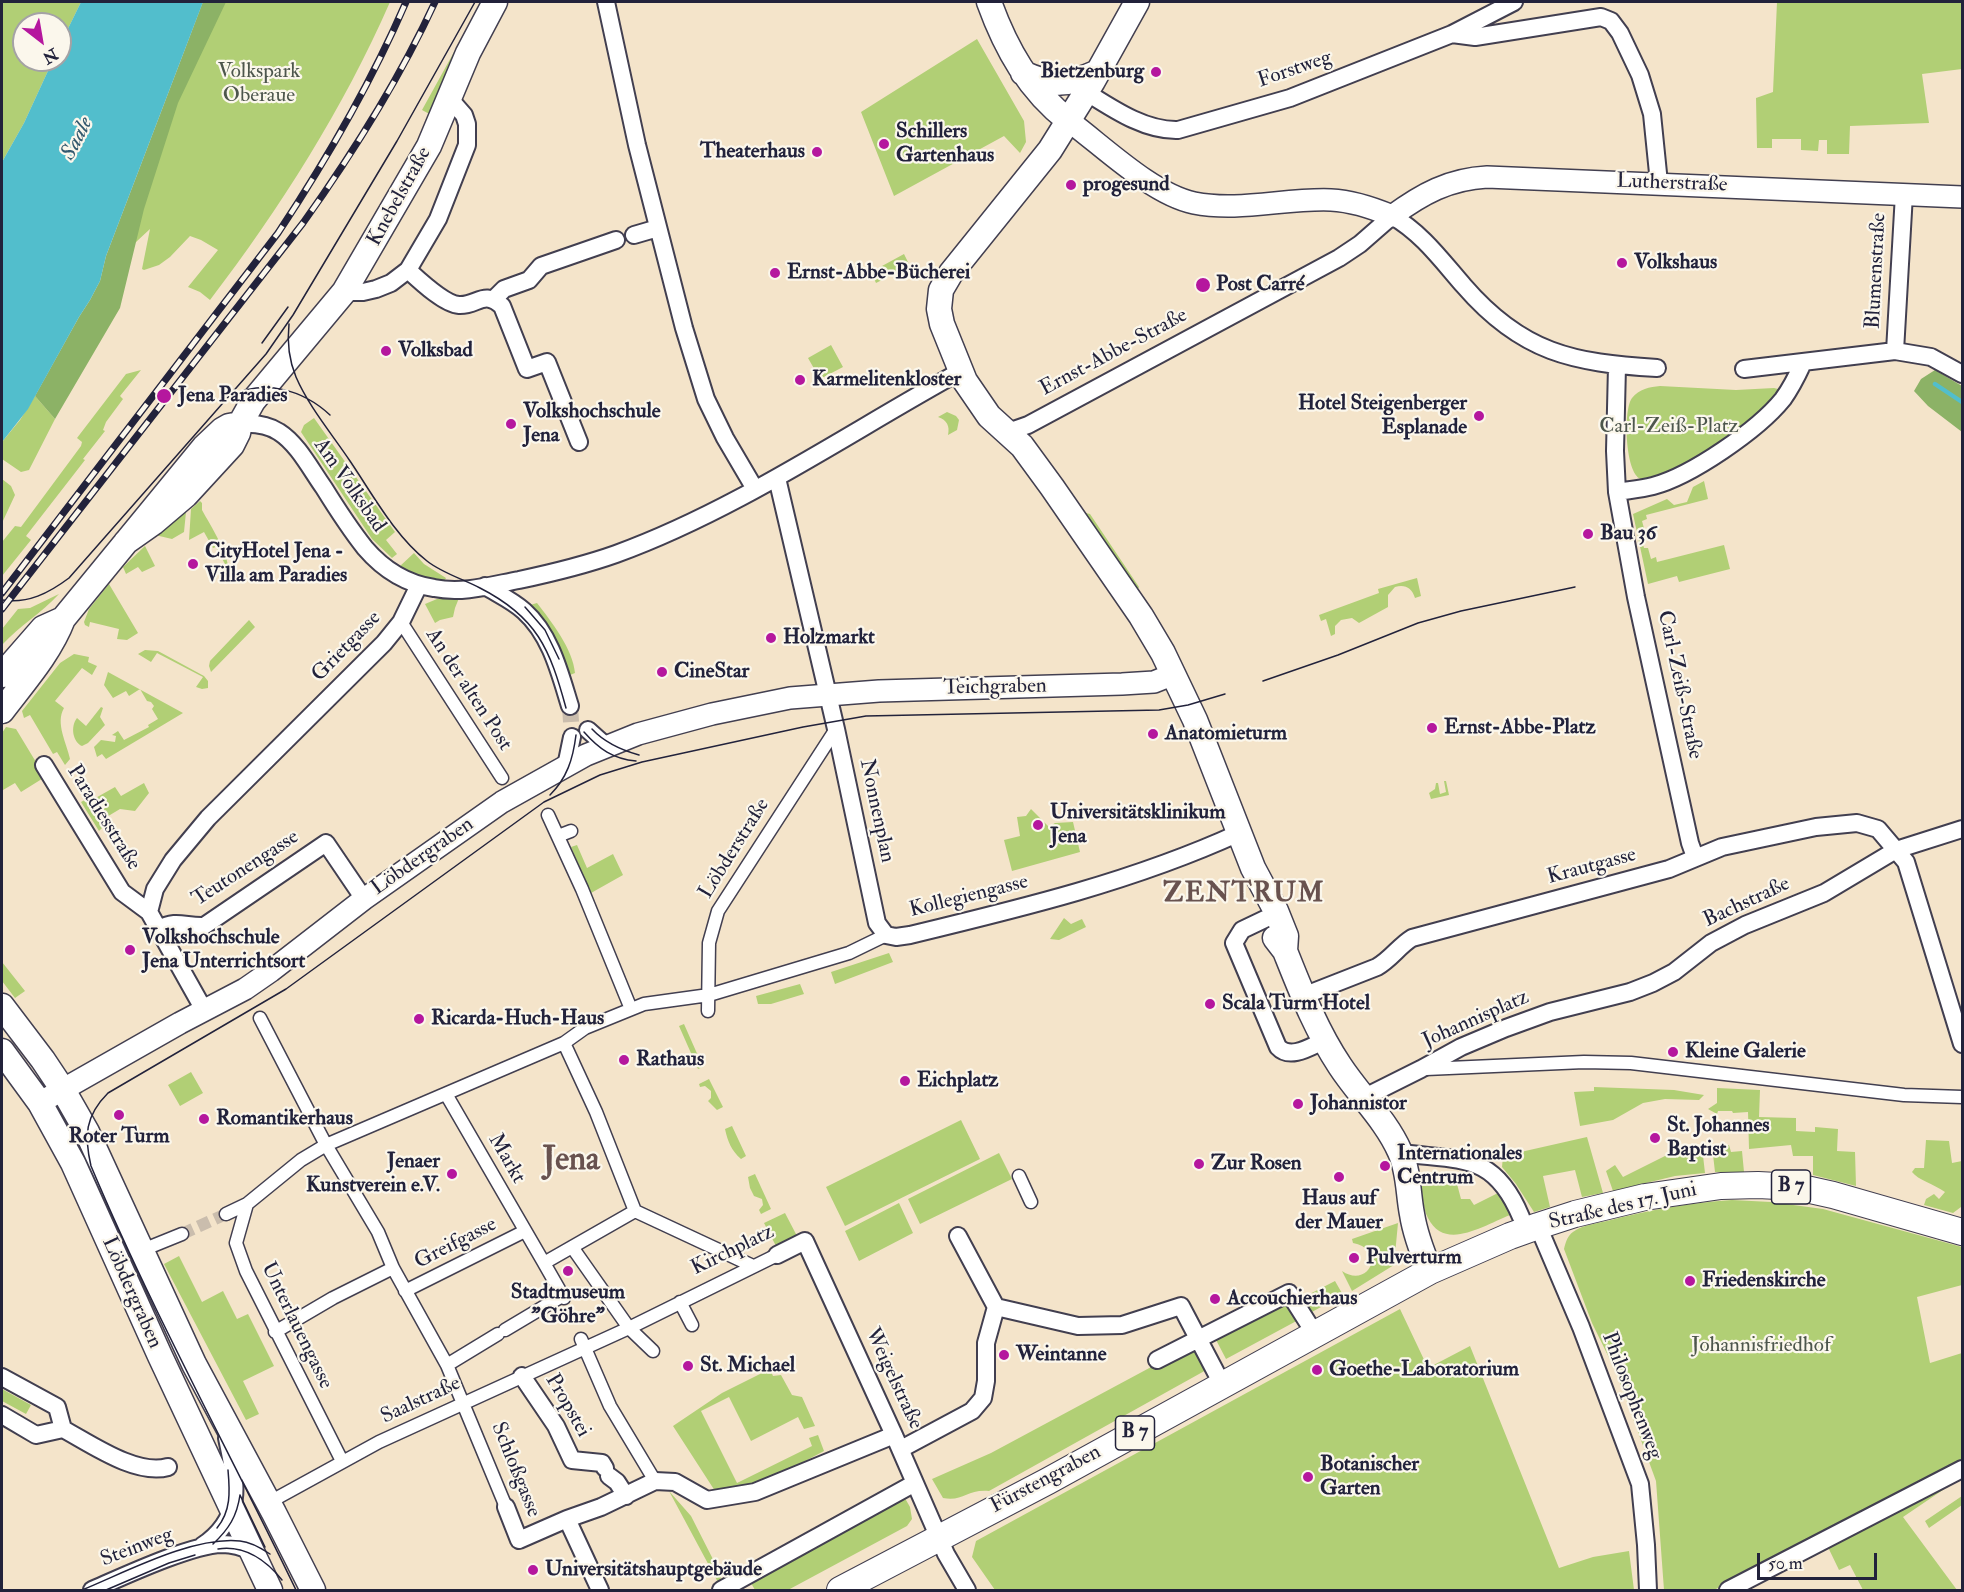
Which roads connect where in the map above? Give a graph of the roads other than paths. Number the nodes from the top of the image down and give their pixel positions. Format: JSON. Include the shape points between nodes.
{"nodes":[{"id":1,"x":495,"y":2,"type":"edge"},
{"id":2,"x":606,"y":2,"type":"edge"},
{"id":3,"x":989,"y":2,"type":"edge"},
{"id":4,"x":1137,"y":2,"type":"edge"},
{"id":5,"x":1515,"y":2,"type":"edge"},
{"id":6,"x":1452,"y":34,"type":"junction"},
{"id":7,"x":1023,"y":73,"type":"junction"},
{"id":8,"x":1092,"y":82,"type":"junction"},
{"id":9,"x":450,"y":99,"type":"junction"},
{"id":10,"x":1069,"y":121,"type":"junction"},
{"id":11,"x":1659,"y":183,"type":"junction"},
{"id":12,"x":1904,"y":194,"type":"junction"},
{"id":13,"x":1962,"y":197,"type":"edge"},
{"id":14,"x":1392,"y":216,"type":"junction"},
{"id":15,"x":658,"y":228,"type":"junction"},
{"id":16,"x":634,"y":235,"type":"dead end"},
{"id":17,"x":616,"y":240,"type":"dead end"},
{"id":18,"x":408,"y":270,"type":"junction"},
{"id":19,"x":344,"y":292,"type":"junction"},
{"id":20,"x":494,"y":299,"type":"junction"},
{"id":21,"x":1895,"y":351,"type":"junction"},
{"id":22,"x":1803,"y":363,"type":"junction"},
{"id":23,"x":1617,"y":366,"type":"junction"},
{"id":24,"x":1657,"y":368,"type":"dead end"},
{"id":25,"x":1744,"y":369,"type":"dead end"},
{"id":26,"x":961,"y":371,"type":"junction"},
{"id":27,"x":1962,"y":374,"type":"edge"},
{"id":28,"x":240,"y":424,"type":"junction"},
{"id":29,"x":1008,"y":432,"type":"junction"},
{"id":30,"x":579,"y":442,"type":"dead end"},
{"id":31,"x":777,"y":478,"type":"junction"},
{"id":32,"x":755,"y":489,"type":"junction"},
{"id":33,"x":1617,"y":492,"type":"junction"},
{"id":34,"x":419,"y":585,"type":"junction"},
{"id":35,"x":485,"y":586,"type":"junction"},
{"id":36,"x":63,"y":619,"type":"junction"},
{"id":37,"x":401,"y":622,"type":"junction"},
{"id":38,"x":1174,"y":674,"type":"junction"},
{"id":39,"x":2,"y":675,"type":"edge"},
{"id":40,"x":821,"y":695,"type":"junction"},
{"id":41,"x":570,"y":706,"type":"tunnel mouth"},
{"id":42,"x":2,"y":711,"type":"edge"},
{"id":43,"x":836,"y":729,"type":"junction"},
{"id":44,"x":588,"y":730,"type":"tunnel mouth"},
{"id":45,"x":572,"y":737,"type":"tunnel mouth"},
{"id":46,"x":607,"y":747,"type":"junction"},
{"id":47,"x":45,"y":765,"type":"dead end"},
{"id":48,"x":566,"y":766,"type":"junction"},
{"id":49,"x":502,"y":778,"type":"dead end"},
{"id":50,"x":548,"y":815,"type":"dead end"},
{"id":51,"x":1962,"y":829,"type":"edge"},
{"id":52,"x":571,"y":831,"type":"dead end"},
{"id":53,"x":1239,"y":833,"type":"junction"},
{"id":54,"x":558,"y":836,"type":"junction"},
{"id":55,"x":1896,"y":850,"type":"junction"},
{"id":56,"x":1695,"y":857,"type":"junction"},
{"id":57,"x":1253,"y":868,"type":"junction"},
{"id":58,"x":364,"y":899,"type":"junction"},
{"id":59,"x":149,"y":912,"type":"junction"},
{"id":60,"x":1265,"y":919,"type":"junction"},
{"id":61,"x":159,"y":929,"type":"junction"},
{"id":62,"x":886,"y":935,"type":"junction"},
{"id":63,"x":1285,"y":951,"type":"junction"},
{"id":64,"x":709,"y":995,"type":"junction"},
{"id":65,"x":1303,"y":996,"type":"junction"},
{"id":66,"x":2,"y":1006,"type":"edge"},
{"id":67,"x":631,"y":1009,"type":"junction"},
{"id":68,"x":204,"y":1010,"type":"junction"},
{"id":69,"x":708,"y":1011,"type":"dead end"},
{"id":70,"x":1550,"y":1012,"type":"joint"},
{"id":71,"x":260,"y":1018,"type":"dead end"},
{"id":72,"x":1323,"y":1041,"type":"junction"},
{"id":73,"x":564,"y":1043,"type":"junction"},
{"id":74,"x":1962,"y":1044,"type":"edge"},
{"id":75,"x":2,"y":1052,"type":"edge"},
{"id":76,"x":1421,"y":1069,"type":"junction"},
{"id":77,"x":63,"y":1089,"type":"junction"},
{"id":78,"x":446,"y":1094,"type":"junction"},
{"id":79,"x":1962,"y":1097,"type":"edge"},
{"id":80,"x":1363,"y":1098,"type":"junction"},
{"id":81,"x":40,"y":1103,"type":"junction"},
{"id":82,"x":327,"y":1145,"type":"junction"},
{"id":83,"x":1401,"y":1153,"type":"junction"},
{"id":84,"x":1019,"y":1176,"type":"dead end"},
{"id":85,"x":1031,"y":1202,"type":"dead end"},
{"id":86,"x":248,"y":1204,"type":"junction"},
{"id":87,"x":226,"y":1209,"type":"tunnel mouth"},
{"id":88,"x":635,"y":1211,"type":"junction"},
{"id":89,"x":1530,"y":1222,"type":"junction"},
{"id":90,"x":525,"y":1231,"type":"junction"},
{"id":91,"x":1962,"y":1232,"type":"edge"},
{"id":92,"x":183,"y":1234,"type":"tunnel mouth"},
{"id":93,"x":958,"y":1236,"type":"dead end"},
{"id":94,"x":805,"y":1241,"type":"joint"},
{"id":95,"x":572,"y":1247,"type":"junction"},
{"id":96,"x":140,"y":1251,"type":"junction"},
{"id":97,"x":777,"y":1255,"type":"joint"},
{"id":98,"x":544,"y":1263,"type":"junction"},
{"id":99,"x":753,"y":1266,"type":"junction"},
{"id":100,"x":393,"y":1268,"type":"junction"},
{"id":101,"x":1430,"y":1271,"type":"junction"},
{"id":102,"x":405,"y":1291,"type":"junction"},
{"id":103,"x":680,"y":1302,"type":"junction"},
{"id":104,"x":996,"y":1307,"type":"junction"},
{"id":105,"x":692,"y":1325,"type":"dead end"},
{"id":106,"x":629,"y":1328,"type":"junction"},
{"id":107,"x":275,"y":1332,"type":"junction"},
{"id":108,"x":1315,"y":1334,"type":"junction"},
{"id":109,"x":1199,"y":1339,"type":"junction"},
{"id":110,"x":583,"y":1344,"type":"junction"},
{"id":111,"x":653,"y":1351,"type":"dead end"},
{"id":112,"x":1156,"y":1360,"type":"dead end"},
{"id":113,"x":447,"y":1365,"type":"junction"},
{"id":114,"x":522,"y":1376,"type":"junction"},
{"id":115,"x":2,"y":1377,"type":"edge"},
{"id":116,"x":1222,"y":1384,"type":"junction"},
{"id":117,"x":463,"y":1402,"type":"junction"},
{"id":118,"x":2,"y":1415,"type":"edge"},
{"id":119,"x":223,"y":1421,"type":"junction"},
{"id":120,"x":63,"y":1430,"type":"junction"},
{"id":121,"x":897,"y":1442,"type":"junction"},
{"id":122,"x":342,"y":1461,"type":"junction"},
{"id":123,"x":168,"y":1467,"type":"dead end"},
{"id":124,"x":1962,"y":1469,"type":"edge"},
{"id":125,"x":655,"y":1481,"type":"junction"},
{"id":126,"x":915,"y":1484,"type":"junction"},
{"id":127,"x":626,"y":1496,"type":"junction"},
{"id":128,"x":277,"y":1498,"type":"dead end"},
{"id":129,"x":506,"y":1507,"type":"joint"},
{"id":130,"x":232,"y":1508,"type":"junction"},
{"id":131,"x":567,"y":1519,"type":"junction"},
{"id":132,"x":939,"y":1537,"type":"junction"},
{"id":133,"x":199,"y":1548,"type":"junction"},
{"id":134,"x":253,"y":1552,"type":"junction"},
{"id":135,"x":92,"y":1590,"type":"edge"},
{"id":136,"x":270,"y":1590,"type":"edge"},
{"id":137,"x":313,"y":1590,"type":"edge"},
{"id":138,"x":600,"y":1590,"type":"edge"},
{"id":139,"x":721,"y":1590,"type":"edge"},
{"id":140,"x":840,"y":1590,"type":"edge"},
{"id":141,"x":967,"y":1590,"type":"edge"},
{"id":142,"x":1648,"y":1590,"type":"edge"},
{"id":143,"x":1728,"y":1590,"type":"edge"}],
"edges":[{"from":1,"to":9,"type":"main road","name":"Knebelstraße"},
{"from":2,"to":15,"type":"street"},
{"from":3,"to":7,"type":"main road"},
{"from":4,"to":8,"type":"main road"},
{"from":5,"to":6,"type":"street","name":"Forstweg"},
{"from":6,"to":8,"type":"street","name":"Forstweg","via":[[1290,98],[1178,130],[1152,127],[1110,106]]},
{"from":6,"to":11,"type":"street","via":[[1475,37],[1600,17],[1611,21],[1640,75],[1652,114]]},
{"from":7,"to":8,"type":"main road","via":[[1058,84]]},
{"from":7,"to":10,"type":"main road","via":[[1052,108]]},
{"from":8,"to":10,"type":"main road"},
{"from":9,"to":18,"type":"street","name":"Knebelstraße","via":[[464,115],[467,145],[438,219]]},
{"from":9,"to":19,"type":"main road","name":"Knebelstraße","via":[[429,146]]},
{"from":10,"to":14,"type":"street","via":[[1147,181],[1184,200],[1220,205],[1333,200]]},
{"from":10,"to":26,"type":"main road","via":[[941,290],[940,318]]},
{"from":11,"to":12,"type":"street","name":"Lutherstraße"},
{"from":11,"to":14,"type":"street","name":"Lutherstraße","via":[[1474,178],[1421,195]]},
{"from":12,"to":13,"type":"street","name":"Lutherstraße"},
{"from":12,"to":21,"type":"street","name":"Blumenstraße"},
{"from":14,"to":23,"type":"street","via":[[1415,231],[1472,296],[1518,334],[1567,357]]},
{"from":14,"to":29,"type":"street","name":"Ernst-Abbe-Straße","via":[[1339,258],[1028,425]]},
{"from":15,"to":16,"type":"street"},
{"from":15,"to":32,"type":"street","via":[[706,399]]},
{"from":17,"to":20,"type":"street","via":[[541,266],[529,280],[504,289]]},
{"from":18,"to":19,"type":"street","name":"Knebelstraße","via":[[376,289]]},
{"from":18,"to":20,"type":"street","via":[[447,301],[459,305]]},
{"from":19,"to":28,"type":"main road","name":"Knebelstraße","via":[[253,401]]},
{"from":20,"to":30,"type":"street","via":[[502,306],[527,369],[547,362]]},
{"from":21,"to":22,"type":"street"},
{"from":21,"to":27,"type":"street","via":[[1931,357]]},
{"from":22,"to":25,"type":"street"},
{"from":22,"to":33,"type":"street","via":[[1782,401],[1732,444],[1654,486]]},
{"from":23,"to":24,"type":"street"},
{"from":23,"to":33,"type":"street"},
{"from":26,"to":29,"type":"main road","via":[[983,409]]},
{"from":26,"to":31,"type":"street"},
{"from":28,"to":34,"type":"street","name":"Am Volksbad","via":[[260,424],[284,435],[366,549],[386,568]]},
{"from":28,"to":36,"type":"main road","name":"Knebelstraße","via":[[232,445],[186,495],[126,542]]},
{"from":29,"to":38,"type":"main road","via":[[1039,468],[1089,540]]},
{"from":31,"to":32,"type":"street"},
{"from":31,"to":40,"type":"street","name":"Nonnenplan"},
{"from":32,"to":35,"type":"street","via":[[618,553],[546,574]]},
{"from":33,"to":56,"type":"street","name":"Carl-Zeiß-Straße"},
{"from":34,"to":35,"type":"street","via":[[448,590]]},
{"from":34,"to":37,"type":"street","name":"Grietgasse"},
{"from":35,"to":41,"type":"street","via":[[531,618],[554,656]]},
{"from":36,"to":39,"type":"main road","name":"Knebelstraße","via":[[43,628]]},
{"from":36,"to":42,"type":"main road","name":"Knebelstraße","via":[[44,656]]},
{"from":37,"to":49,"type":"street","name":"An der alten Post"},
{"from":37,"to":59,"type":"street","name":"Grietgasse","via":[[208,818],[173,860],[155,889]]},
{"from":38,"to":40,"type":"street","name":"Teichgraben","via":[[1154,682],[1122,684]]},
{"from":38,"to":53,"type":"main road"},
{"from":40,"to":43,"type":"street","name":"Nonnenplan"},
{"from":40,"to":46,"type":"street","name":"Löbdergraben","via":[[773,701],[668,725]]},
{"from":43,"to":62,"type":"street","name":"Nonnenplan","via":[[877,923]]},
{"from":43,"to":64,"type":"street","name":"Löbderstraße","via":[[718,911],[710,943]]},
{"from":44,"to":46,"type":"street"},
{"from":45,"to":48,"type":"street"},
{"from":46,"to":48,"type":"street","name":"Löbdergraben"},
{"from":47,"to":59,"type":"street","name":"Paradiesstraße","via":[[123,892]]},
{"from":48,"to":58,"type":"street","name":"Löbdergraben","via":[[502,802]]},
{"from":50,"to":54,"type":"street"},
{"from":51,"to":55,"type":"street","name":"Bachstraße"},
{"from":52,"to":54,"type":"street"},
{"from":53,"to":57,"type":"main road"},
{"from":53,"to":62,"type":"street","name":"Kollegiengasse","via":[[1109,883],[910,935]]},
{"from":54,"to":67,"type":"street"},
{"from":55,"to":56,"type":"street","name":"Krautgasse","via":[[1878,830],[1857,823],[1772,835]]},
{"from":55,"to":70,"type":"street","name":"Bachstraße","via":[[1824,893],[1711,943],[1653,983]]},
{"from":55,"to":74,"type":"street","name":"Krautgasse","via":[[1906,862]]},
{"from":56,"to":65,"type":"street","name":"Krautgasse","via":[[1670,869],[1412,938],[1377,967]]},
{"from":57,"to":60,"type":"main road","via":[[1251,884]]},
{"from":57,"to":63,"type":"main road","via":[[1274,903],[1286,936]]},
{"from":58,"to":61,"type":"street","name":"Teutonengasse","via":[[326,843],[204,926],[170,923]]},
{"from":58,"to":68,"type":"street","name":"Löbdergraben","via":[[271,971]]},
{"from":59,"to":61,"type":"street","name":"Paradiesstraße"},
{"from":60,"to":63,"type":"main road"},
{"from":60,"to":72,"type":"street","via":[[1242,930],[1234,943],[1278,1047],[1290,1053]]},
{"from":61,"to":68,"type":"street","name":"Paradiesstraße"},
{"from":62,"to":64,"type":"street","name":"Kollegiengasse","via":[[849,953]]},
{"from":63,"to":65,"type":"main road"},
{"from":64,"to":67,"type":"street"},
{"from":64,"to":69,"type":"street","name":"Löbderstraße"},
{"from":65,"to":72,"type":"main road"},
{"from":66,"to":77,"type":"main road"},
{"from":67,"to":73,"type":"street","via":[[585,1028]]},
{"from":68,"to":77,"type":"street","name":"Löbdergraben"},
{"from":70,"to":76,"type":"street","name":"Johannisplatz","via":[[1477,1039]]},
{"from":71,"to":82,"type":"street","name":"Schloßgasse"},
{"from":72,"to":80,"type":"main road"},
{"from":73,"to":78,"type":"street"},
{"from":73,"to":88,"type":"street"},
{"from":75,"to":81,"type":"main road"},
{"from":76,"to":79,"type":"street","via":[[1631,1063],[1904,1095]]},
{"from":76,"to":80,"type":"street","name":"Johannisplatz"},
{"from":77,"to":81,"type":"street","name":"Löbdergraben"},
{"from":77,"to":96,"type":"main road","name":"Löbdergraben","via":[[101,1158]]},
{"from":78,"to":82,"type":"street"},
{"from":78,"to":90,"type":"street","name":"Markt"},
{"from":80,"to":83,"type":"main road"},
{"from":81,"to":130,"type":"main road","name":"Löbdergraben","via":[[73,1163]]},
{"from":82,"to":86,"type":"street","via":[[301,1160]]},
{"from":82,"to":100,"type":"street","name":"Schloßgasse","via":[[378,1232]]},
{"from":83,"to":89,"type":"street","name":"Philosophenweg","via":[[1474,1162],[1502,1184]]},
{"from":83,"to":101,"type":"main road","via":[[1417,1240]]},
{"from":84,"to":85,"type":"street"},
{"from":86,"to":87,"type":"street"},
{"from":86,"to":107,"type":"street","name":"Unterlauengasse","via":[[236,1244]]},
{"from":88,"to":95,"type":"street"},
{"from":88,"to":99,"type":"street"},
{"from":89,"to":91,"type":"main road","name":"Straße des 17. Juni","number":"B 7","via":[[1645,1197],[1758,1185],[1797,1187],[1833,1195]]},
{"from":89,"to":101,"type":"main road","name":"Straße des 17. Juni","number":"B 7"},
{"from":89,"to":142,"type":"street","name":"Philosophenweg","via":[[1581,1327],[1640,1484]]},
{"from":90,"to":98,"type":"street","name":"Markt"},
{"from":90,"to":102,"type":"street","name":"Greifgasse"},
{"from":92,"to":96,"type":"street"},
{"from":93,"to":104,"type":"street"},
{"from":94,"to":97,"type":"street","name":"Kirchplatz"},
{"from":94,"to":121,"type":"street","name":"Weigelstraße"},
{"from":95,"to":98,"type":"street"},
{"from":95,"to":106,"type":"street"},
{"from":96,"to":119,"type":"main road","name":"Löbdergraben"},
{"from":97,"to":99,"type":"street","name":"Kirchplatz"},
{"from":98,"to":113,"type":"street","name":"Markt","via":[[563,1297]]},
{"from":99,"to":103,"type":"street","name":"Kirchplatz"},
{"from":100,"to":102,"type":"street","name":"Schloßgasse"},
{"from":100,"to":107,"type":"street"},
{"from":101,"to":108,"type":"main road","name":"Fürstengraben","number":"B 7"},
{"from":102,"to":113,"type":"street","name":"Schloßgasse"},
{"from":103,"to":105,"type":"street","name":"Kirchplatz"},
{"from":103,"to":106,"type":"street","name":"Kirchplatz"},
{"from":104,"to":109,"type":"street","via":[[1078,1326],[1122,1325],[1181,1306]]},
{"from":104,"to":121,"type":"street","via":[[986,1343],[983,1398],[972,1411]]},
{"from":106,"to":110,"type":"street","name":"Kirchplatz"},
{"from":106,"to":111,"type":"street"},
{"from":107,"to":122,"type":"street","name":"Unterlauengasse"},
{"from":108,"to":109,"type":"street","via":[[1290,1293]]},
{"from":108,"to":116,"type":"main road","name":"Fürstengraben","number":"B 7"},
{"from":109,"to":112,"type":"street"},
{"from":109,"to":116,"type":"street"},
{"from":110,"to":114,"type":"street","name":"Saalstraße"},
{"from":110,"to":125,"type":"street","via":[[610,1406]]},
{"from":113,"to":117,"type":"street","name":"Schloßgasse"},
{"from":114,"to":117,"type":"street","name":"Saalstraße"},
{"from":114,"to":127,"type":"street","name":"Propstei","via":[[556,1426],[572,1460],[602,1463]]},
{"from":115,"to":120,"type":"street","via":[[57,1407]]},
{"from":116,"to":132,"type":"main road","name":"Fürstengraben","number":"B 7"},
{"from":117,"to":122,"type":"street","name":"Saalstraße"},
{"from":117,"to":129,"type":"street","name":"Schloßgasse"},
{"from":118,"to":120,"type":"street","via":[[36,1435]]},
{"from":119,"to":130,"type":"street","name":"Löbdergraben","via":[[236,1485]]},
{"from":119,"to":137,"type":"main road","name":"Löbdergraben"},
{"from":120,"to":123,"type":"street","via":[[126,1462],[158,1469]]},
{"from":121,"to":125,"type":"street","via":[[755,1492],[707,1500],[675,1482]]},
{"from":121,"to":126,"type":"street","name":"Weigelstraße"},
{"from":122,"to":128,"type":"street","name":"Saalstraße"},
{"from":124,"to":143,"type":"street"},
{"from":125,"to":127,"type":"street","name":"Schloßgasse"},
{"from":126,"to":132,"type":"street","name":"Weigelstraße"},
{"from":126,"to":139,"type":"street"},
{"from":127,"to":131,"type":"street","name":"Schloßgasse"},
{"from":129,"to":131,"type":"street","name":"Schloßgasse","via":[[519,1540]]},
{"from":130,"to":133,"type":"street","name":"Steinweg","via":[[222,1530]]},
{"from":130,"to":134,"type":"main road","name":"Löbdergraben"},
{"from":131,"to":138,"type":"street","name":"Schloßgasse"},
{"from":132,"to":140,"type":"main road","name":"Fürstengraben","number":"B 7"},
{"from":132,"to":141,"type":"street","name":"Weigelstraße"},
{"from":133,"to":134,"type":"street","name":"Steinweg","via":[[221,1544]]},
{"from":133,"to":135,"type":"street","name":"Steinweg"},
{"from":134,"to":136,"type":"main road","name":"Löbdergraben"}]}
